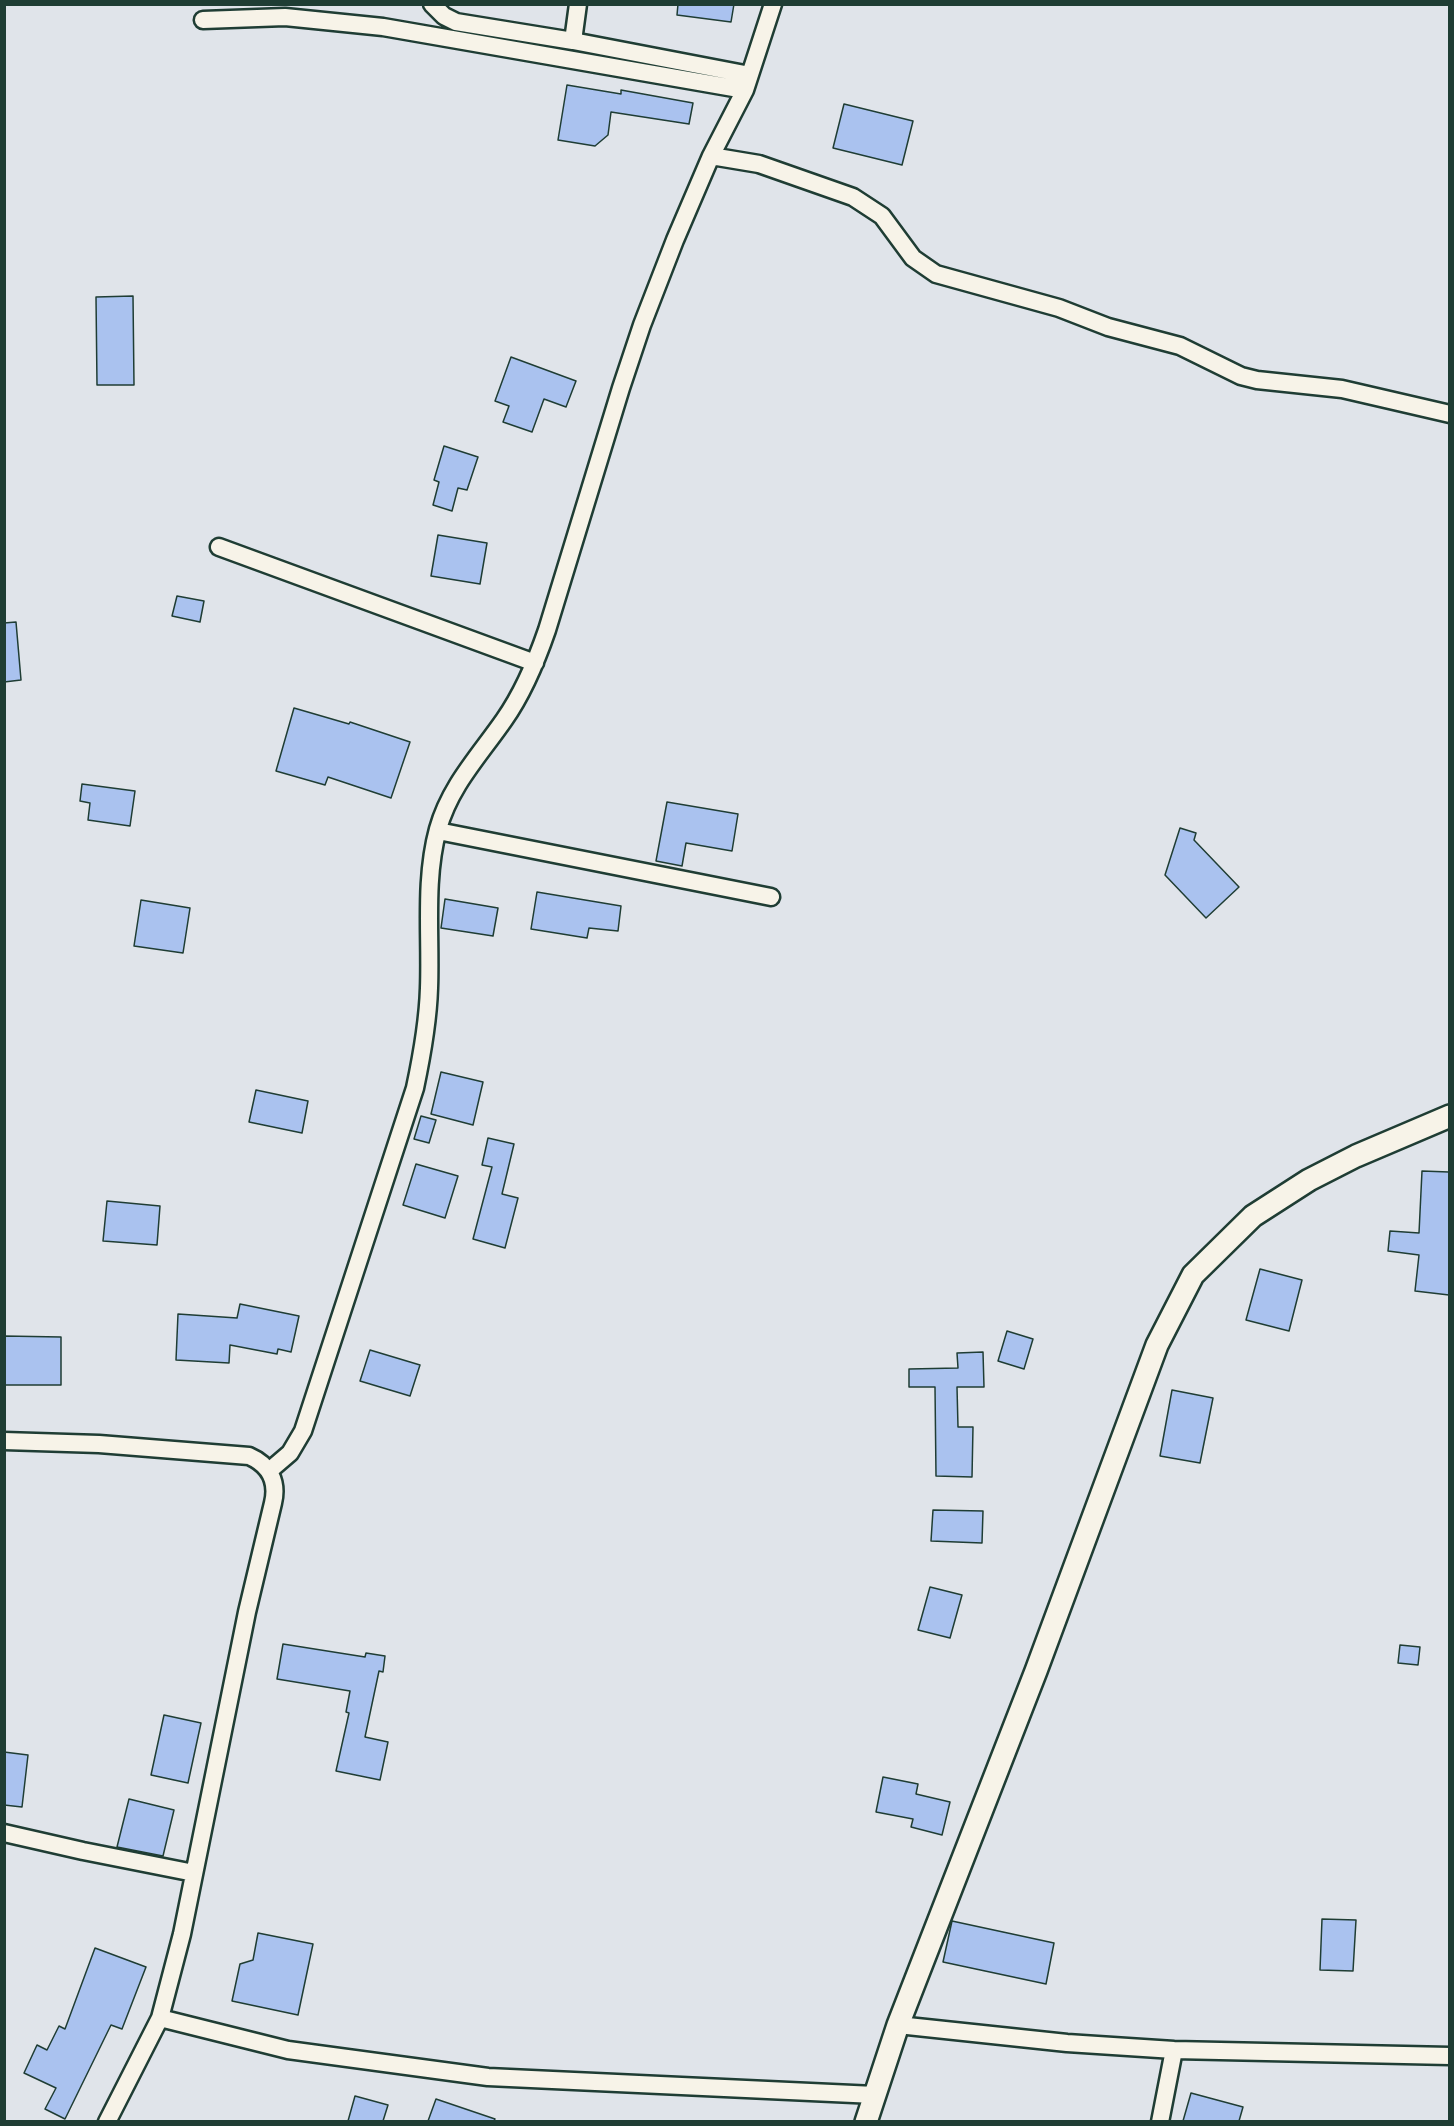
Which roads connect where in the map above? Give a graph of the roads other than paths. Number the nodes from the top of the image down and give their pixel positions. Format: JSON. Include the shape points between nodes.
{"nodes":[{"id":1,"x":432,"y":4,"type":"edge"},
{"id":2,"x":578,"y":4,"type":"edge"},
{"id":3,"x":773,"y":4,"type":"edge"},
{"id":4,"x":203,"y":20,"type":"dead end"},
{"id":5,"x":573,"y":41,"type":"junction"},
{"id":6,"x":747,"y":82,"type":"junction"},
{"id":7,"x":711,"y":156,"type":"junction"},
{"id":8,"x":1449,"y":414,"type":"edge"},
{"id":9,"x":219,"y":548,"type":"dead end"},
{"id":10,"x":535,"y":663,"type":"junction"},
{"id":11,"x":438,"y":831,"type":"junction"},
{"id":12,"x":771,"y":897,"type":"dead end"},
{"id":13,"x":1449,"y":1116,"type":"edge"},
{"id":14,"x":4,"y":1440,"type":"edge"},
{"id":15,"x":270,"y":1471,"type":"junction"},
{"id":16,"x":4,"y":1833,"type":"edge"},
{"id":17,"x":194,"y":1873,"type":"junction"},
{"id":18,"x":160,"y":2018,"type":"junction"},
{"id":19,"x":898,"y":2025,"type":"junction"},
{"id":20,"x":1174,"y":2050,"type":"junction"},
{"id":21,"x":1449,"y":2056,"type":"edge"},
{"id":22,"x":875,"y":2095,"type":"junction"},
{"id":23,"x":107,"y":2121,"type":"edge"},
{"id":24,"x":866,"y":2121,"type":"edge"},
{"id":25,"x":1160,"y":2121,"type":"edge"}],
"edges":[{"from":1,"to":5,"type":"street","via":[[456,22]]},
{"from":2,"to":5,"type":"street"},
{"from":3,"to":6,"type":"street"},
{"from":4,"to":6,"type":"street","via":[[285,17],[383,27]]},
{"from":5,"to":6,"type":"street"},
{"from":6,"to":7,"type":"street"},
{"from":7,"to":8,"type":"street","via":[[759,164],[853,197],[882,216],[913,258],[936,274],[1179,346],[1249,378],[1342,389]]},
{"from":7,"to":10,"type":"street","via":[[642,325]]},
{"from":9,"to":10,"type":"street"},
{"from":10,"to":11,"type":"street","via":[[510,711],[458,782]]},
{"from":11,"to":12,"type":"street"},
{"from":11,"to":15,"type":"street","via":[[431,885],[428,1012],[414,1088],[303,1431],[290,1453]]},
{"from":13,"to":19,"type":"street","via":[[1309,1180],[1253,1216],[1194,1275],[1156,1345],[1036,1671]]},
{"from":14,"to":15,"type":"street","via":[[241,1455],[257,1459]]},
{"from":15,"to":17,"type":"street","via":[[275,1495]]},
{"from":16,"to":17,"type":"street"},
{"from":17,"to":18,"type":"street"},
{"from":18,"to":22,"type":"street","via":[[288,2050],[488,2077]]},
{"from":18,"to":23,"type":"street"},
{"from":19,"to":20,"type":"street"},
{"from":19,"to":22,"type":"street"},
{"from":20,"to":21,"type":"street"},
{"from":20,"to":25,"type":"street"},
{"from":22,"to":24,"type":"street"}]}
